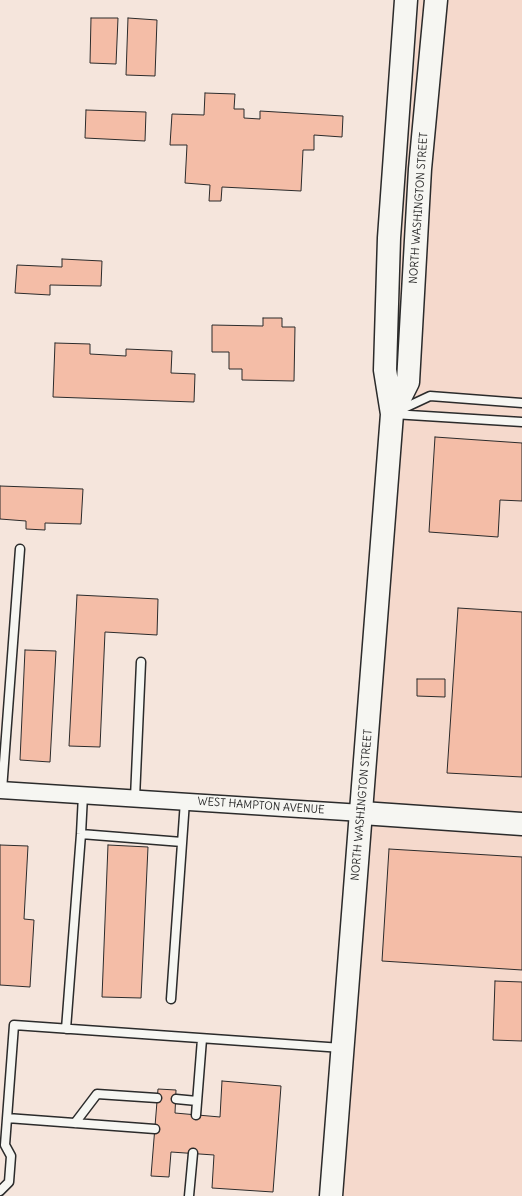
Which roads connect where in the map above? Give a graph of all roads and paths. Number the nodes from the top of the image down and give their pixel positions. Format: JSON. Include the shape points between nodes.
{"nodes":[{"id":1,"x":406,"y":0,"type":"edge"},
{"id":2,"x":436,"y":0,"type":"edge"},
{"id":3,"x":522,"y":403,"type":"edge"},
{"id":4,"x":392,"y":414,"type":"junction"},
{"id":5,"x":522,"y":422,"type":"edge"},
{"id":6,"x":20,"y":549,"type":"dead end"},
{"id":7,"x":141,"y":662,"type":"dead end"},
{"id":8,"x":1,"y":790,"type":"edge"},
{"id":9,"x":83,"y":795,"type":"junction"},
{"id":10,"x":136,"y":798,"type":"junction"},
{"id":11,"x":185,"y":801,"type":"junction"},
{"id":12,"x":362,"y":813,"type":"junction"},
{"id":13,"x":522,"y":824,"type":"edge"},
{"id":14,"x":81,"y":834,"type":"junction"},
{"id":15,"x":182,"y":842,"type":"junction"},
{"id":16,"x":171,"y":1000,"type":"dead end"},
{"id":17,"x":66,"y":1029,"type":"junction"},
{"id":18,"x":202,"y":1039,"type":"junction"},
{"id":19,"x":343,"y":1049,"type":"junction"},
{"id":20,"x":157,"y":1098,"type":"dead end"},
{"id":21,"x":176,"y":1099,"type":"dead end"},
{"id":22,"x":197,"y":1101,"type":"junction"},
{"id":23,"x":196,"y":1115,"type":"dead end"},
{"id":24,"x":7,"y":1118,"type":"junction"},
{"id":25,"x":75,"y":1123,"type":"junction"},
{"id":26,"x":155,"y":1129,"type":"dead end"},
{"id":27,"x":2,"y":1148,"type":"edge"},
{"id":28,"x":193,"y":1153,"type":"dead end"},
{"id":29,"x":0,"y":1191,"type":"edge"},
{"id":30,"x":189,"y":1196,"type":"edge"},
{"id":31,"x":331,"y":1196,"type":"edge"}],
"edges":[{"from":1,"to":4,"type":"main road","name":"NORTH WASHINGTON STREET","via":[[389,238],[385,370]]},
{"from":2,"to":4,"type":"main road","name":"NORTH WASHINGTON STREET","via":[[420,169],[408,382]]},
{"from":3,"to":4,"type":"lane","via":[[430,396]]},
{"from":4,"to":5,"type":"lane"},
{"from":4,"to":12,"type":"main road","name":"NORTH WASHINGTON STREET"},
{"from":6,"to":8,"type":"lane"},
{"from":7,"to":10,"type":"lane"},
{"from":8,"to":9,"type":"street","name":"WEST HAMPTON AVENUE"},
{"from":9,"to":10,"type":"street","name":"WEST HAMPTON AVENUE"},
{"from":9,"to":14,"type":"lane"},
{"from":10,"to":11,"type":"street","name":"WEST HAMPTON AVENUE"},
{"from":11,"to":12,"type":"street","name":"WEST HAMPTON AVENUE"},
{"from":11,"to":15,"type":"lane"},
{"from":12,"to":13,"type":"main road","name":"WEST HAMPTON AVENUE"},
{"from":12,"to":19,"type":"main road","name":"NORTH WASHINGTON STREET"},
{"from":14,"to":15,"type":"lane"},
{"from":14,"to":17,"type":"lane"},
{"from":15,"to":16,"type":"lane"},
{"from":17,"to":18,"type":"lane"},
{"from":17,"to":24,"type":"lane","via":[[14,1025]]},
{"from":18,"to":19,"type":"lane"},
{"from":18,"to":22,"type":"lane"},
{"from":19,"to":31,"type":"main road","name":"NORTH WASHINGTON STREET"},
{"from":20,"to":25,"type":"lane","via":[[97,1094]]},
{"from":21,"to":22,"type":"lane"},
{"from":22,"to":23,"type":"lane"},
{"from":24,"to":25,"type":"lane"},
{"from":24,"to":27,"type":"lane"},
{"from":25,"to":26,"type":"lane"},
{"from":27,"to":29,"type":"lane","via":[[11,1156],[9,1182]]},
{"from":28,"to":30,"type":"lane"}]}
